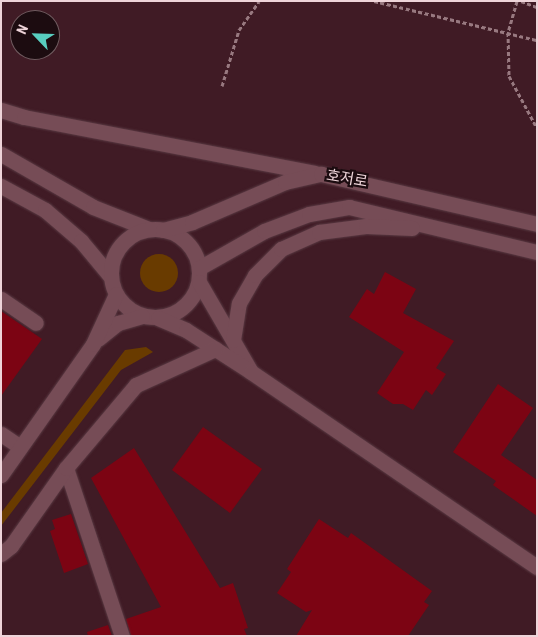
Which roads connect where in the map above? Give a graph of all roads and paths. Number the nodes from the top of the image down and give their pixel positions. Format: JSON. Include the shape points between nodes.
{"nodes":[{"id":1,"x":259,"y":1,"type":"edge"},
{"id":2,"x":374,"y":1,"type":"edge"},
{"id":3,"x":519,"y":1,"type":"edge"},
{"id":4,"x":537,"y":7,"type":"edge"},
{"id":5,"x":508,"y":32,"type":"junction"},
{"id":6,"x":537,"y":40,"type":"edge"},
{"id":7,"x":222,"y":86,"type":"dead end"},
{"id":8,"x":1,"y":110,"type":"edge"},
{"id":9,"x":537,"y":128,"type":"edge"},
{"id":10,"x":1,"y":154,"type":"edge"},
{"id":11,"x":321,"y":174,"type":"junction"},
{"id":12,"x":1,"y":186,"type":"edge"},
{"id":13,"x":537,"y":224,"type":"edge"},
{"id":14,"x":156,"y":230,"type":"junction"},
{"id":15,"x":440,"y":230,"type":"junction"},
{"id":16,"x":537,"y":252,"type":"edge"},
{"id":17,"x":199,"y":275,"type":"junction"},
{"id":18,"x":110,"y":277,"type":"junction"},
{"id":19,"x":116,"y":294,"type":"junction"},
{"id":20,"x":1,"y":299,"type":"edge"},
{"id":21,"x":150,"y":317,"type":"junction"},
{"id":22,"x":36,"y":323,"type":"dead end"},
{"id":23,"x":233,"y":340,"type":"junction"},
{"id":24,"x":93,"y":344,"type":"junction"},
{"id":25,"x":215,"y":349,"type":"junction"},
{"id":26,"x":251,"y":372,"type":"junction"},
{"id":27,"x":1,"y":434,"type":"edge"},
{"id":28,"x":20,"y":447,"type":"junction"},
{"id":29,"x":66,"y":468,"type":"junction"},
{"id":30,"x":1,"y":475,"type":"edge"},
{"id":31,"x":1,"y":554,"type":"edge"},
{"id":32,"x":537,"y":567,"type":"edge"},
{"id":33,"x":122,"y":636,"type":"edge"}],
"edges":[{"from":1,"to":7,"type":"path","via":[[239,30]]},
{"from":2,"to":5,"type":"path"},
{"from":3,"to":4,"type":"path"},
{"from":3,"to":5,"type":"path"},
{"from":5,"to":6,"type":"path"},
{"from":5,"to":9,"type":"path","via":[[509,76]]},
{"from":8,"to":11,"type":"street"},
{"from":10,"to":14,"type":"street","via":[[93,207]]},
{"from":11,"to":13,"type":"street","name":"호저로"},
{"from":11,"to":14,"type":"street","name":"호저로","via":[[285,182],[192,222]]},
{"from":12,"to":18,"type":"street","via":[[44,210],[81,241]]},
{"from":14,"to":17,"type":"street","via":[[188,242]]},
{"from":14,"to":18,"type":"street","via":[[124,242],[111,264]]},
{"from":15,"to":16,"type":"street"},
{"from":15,"to":17,"type":"street","via":[[349,207],[309,214],[264,231]]},
{"from":15,"to":23,"type":"street","via":[[357,227],[319,232],[281,249],[256,275],[239,303]]},
{"from":17,"to":21,"type":"street","via":[[185,306],[172,314]]},
{"from":17,"to":23,"type":"street"},
{"from":18,"to":19,"type":"street"},
{"from":19,"to":21,"type":"street"},
{"from":19,"to":24,"type":"street"},
{"from":20,"to":22,"type":"street"},
{"from":21,"to":24,"type":"street","via":[[118,323]]},
{"from":21,"to":25,"type":"street","via":[[186,330]]},
{"from":23,"to":26,"type":"street"},
{"from":24,"to":28,"type":"street"},
{"from":25,"to":26,"type":"street"},
{"from":25,"to":29,"type":"street","via":[[136,385]]},
{"from":26,"to":32,"type":"street"},
{"from":27,"to":28,"type":"street"},
{"from":28,"to":30,"type":"street"},
{"from":29,"to":31,"type":"street","via":[[11,546]]},
{"from":29,"to":33,"type":"street"}]}
